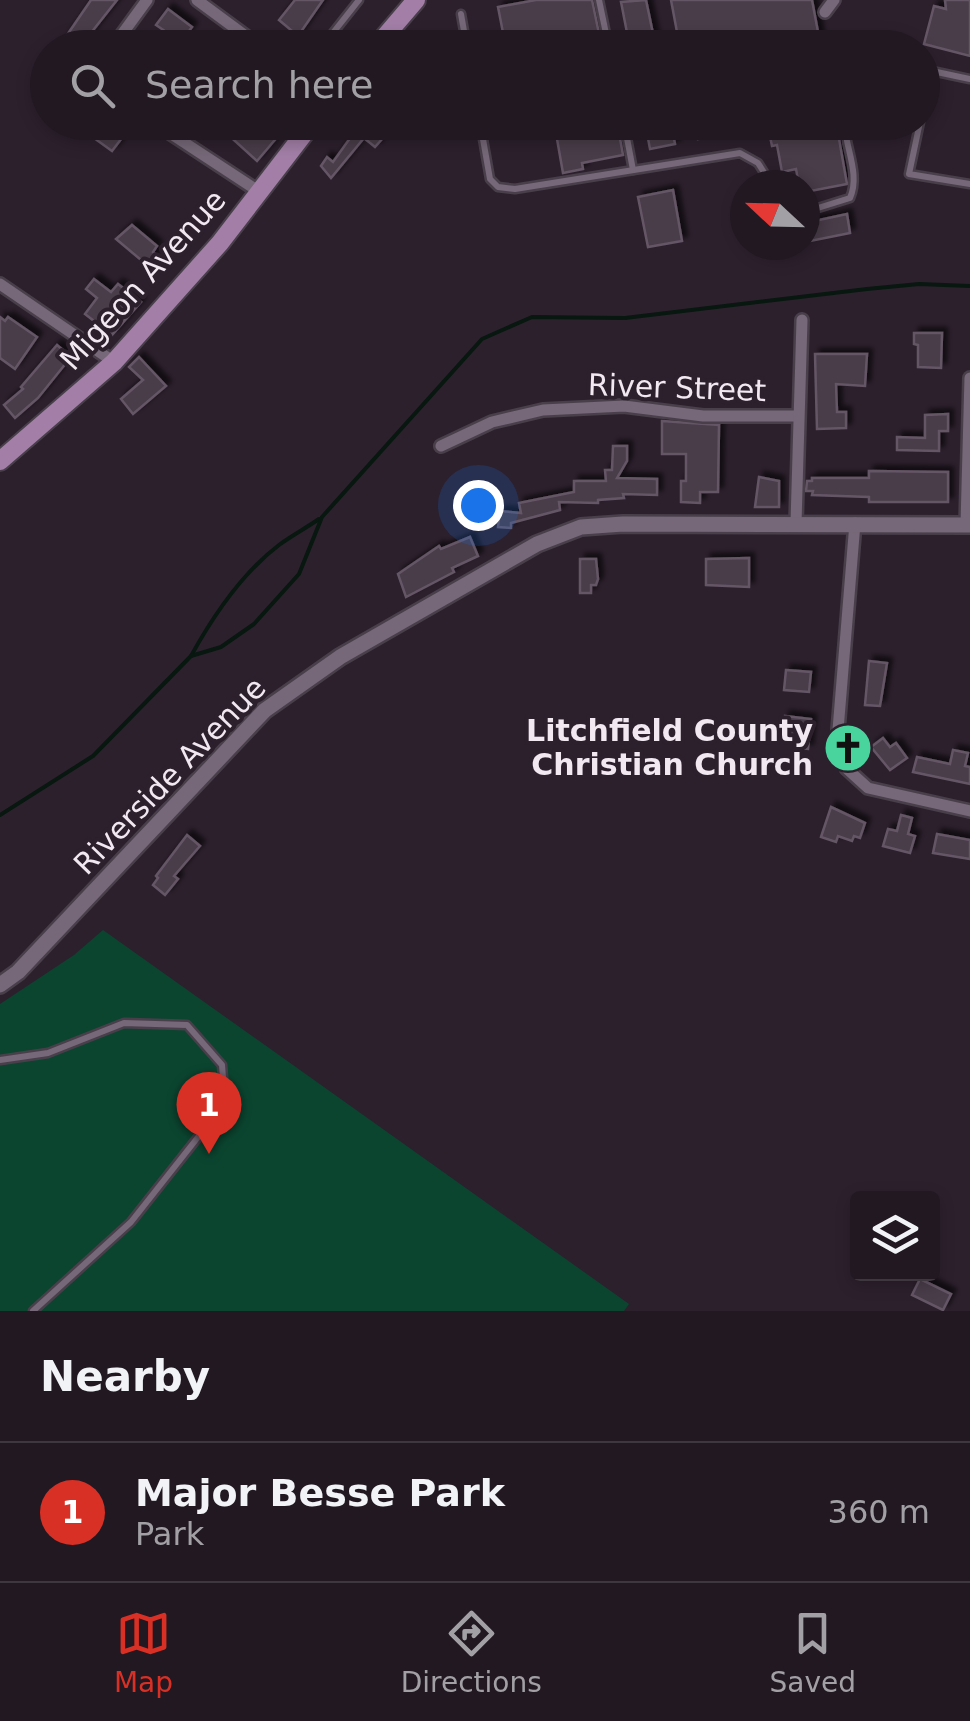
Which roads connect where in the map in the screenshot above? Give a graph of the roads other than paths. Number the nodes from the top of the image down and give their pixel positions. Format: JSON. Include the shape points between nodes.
{"nodes":[{"id":1,"x":148,"y":0,"type":"edge"},
{"id":2,"x":197,"y":0,"type":"edge"},
{"id":3,"x":359,"y":0,"type":"edge"},
{"id":4,"x":416,"y":0,"type":"edge"},
{"id":5,"x":600,"y":0,"type":"edge"},
{"id":6,"x":834,"y":0,"type":"edge"},
{"id":7,"x":214,"y":5,"type":"edge"},
{"id":8,"x":825,"y":12,"type":"dead end"},
{"id":9,"x":461,"y":14,"type":"dead end"},
{"id":10,"x":126,"y":30,"type":"edge"},
{"id":11,"x":242,"y":30,"type":"edge"},
{"id":12,"x":335,"y":30,"type":"edge"},
{"id":13,"x":396,"y":30,"type":"edge"},
{"id":14,"x":464,"y":30,"type":"edge"},
{"id":15,"x":606,"y":30,"type":"edge"},
{"id":16,"x":940,"y":73,"type":"edge"},
{"id":17,"x":970,"y":79,"type":"edge"},
{"id":18,"x":180,"y":140,"type":"edge"},
{"id":19,"x":298,"y":140,"type":"edge"},
{"id":20,"x":483,"y":140,"type":"edge"},
{"id":21,"x":627,"y":140,"type":"edge"},
{"id":22,"x":916,"y":140,"type":"edge"},
{"id":23,"x":847,"y":141,"type":"dead end"},
{"id":24,"x":633,"y":170,"type":"junction"},
{"id":25,"x":762,"y":170,"type":"edge"},
{"id":26,"x":970,"y":184,"type":"edge"},
{"id":27,"x":258,"y":191,"type":"junction"},
{"id":28,"x":820,"y":207,"type":"edge"},
{"id":29,"x":0,"y":284,"type":"edge"},
{"id":30,"x":802,"y":320,"type":"dead end"},
{"id":31,"x":114,"y":362,"type":"junction"},
{"id":32,"x":970,"y":378,"type":"edge"},
{"id":33,"x":798,"y":416,"type":"junction"},
{"id":34,"x":441,"y":446,"type":"dead end"},
{"id":35,"x":0,"y":461,"type":"edge"},
{"id":36,"x":796,"y":523,"type":"junction"},
{"id":37,"x":854,"y":524,"type":"junction"},
{"id":38,"x":968,"y":524,"type":"edge"},
{"id":39,"x":970,"y":811,"type":"edge"},
{"id":40,"x":0,"y":985,"type":"edge"},
{"id":41,"x":0,"y":1060,"type":"edge"},
{"id":42,"x":33,"y":1311,"type":"edge"}],
"edges":[{"from":1,"to":10,"type":"street"},
{"from":2,"to":7,"type":"street"},
{"from":3,"to":12,"type":"lane"},
{"from":4,"to":13,"type":"main road"},
{"from":5,"to":15,"type":"lane"},
{"from":6,"to":8,"type":"street"},
{"from":7,"to":11,"type":"street"},
{"from":9,"to":14,"type":"lane"},
{"from":16,"to":17,"type":"lane"},
{"from":18,"to":27,"type":"street"},
{"from":19,"to":27,"type":"main road","name":"Migeon Avenue"},
{"from":20,"to":24,"type":"lane","via":[[490,180],[498,188]]},
{"from":21,"to":24,"type":"lane"},
{"from":22,"to":26,"type":"lane","via":[[908,174]]},
{"from":23,"to":28,"type":"lane","via":[[854,176],[850,198]]},
{"from":24,"to":25,"type":"lane","via":[[740,153]]},
{"from":27,"to":31,"type":"main road","name":"Migeon Avenue","via":[[220,244]]},
{"from":29,"to":31,"type":"street"},
{"from":30,"to":33,"type":"street"},
{"from":31,"to":35,"type":"main road","name":"Migeon Avenue"},
{"from":32,"to":38,"type":"street"},
{"from":33,"to":34,"type":"street","name":"River Street","via":[[703,416],[624,406],[542,410],[492,422]]},
{"from":33,"to":36,"type":"street"},
{"from":36,"to":37,"type":"street","name":"Riverside Avenue"},
{"from":36,"to":40,"type":"street","name":"Riverside Avenue","via":[[581,528],[537,544],[340,657],[265,710]]},
{"from":37,"to":38,"type":"street","name":"Riverside Avenue"},
{"from":37,"to":39,"type":"street","via":[[837,742],[846,768],[868,788]]},
{"from":41,"to":42,"type":"lane","via":[[48,1053],[124,1023],[187,1025],[222,1065],[225,1104],[131,1222]]}]}
